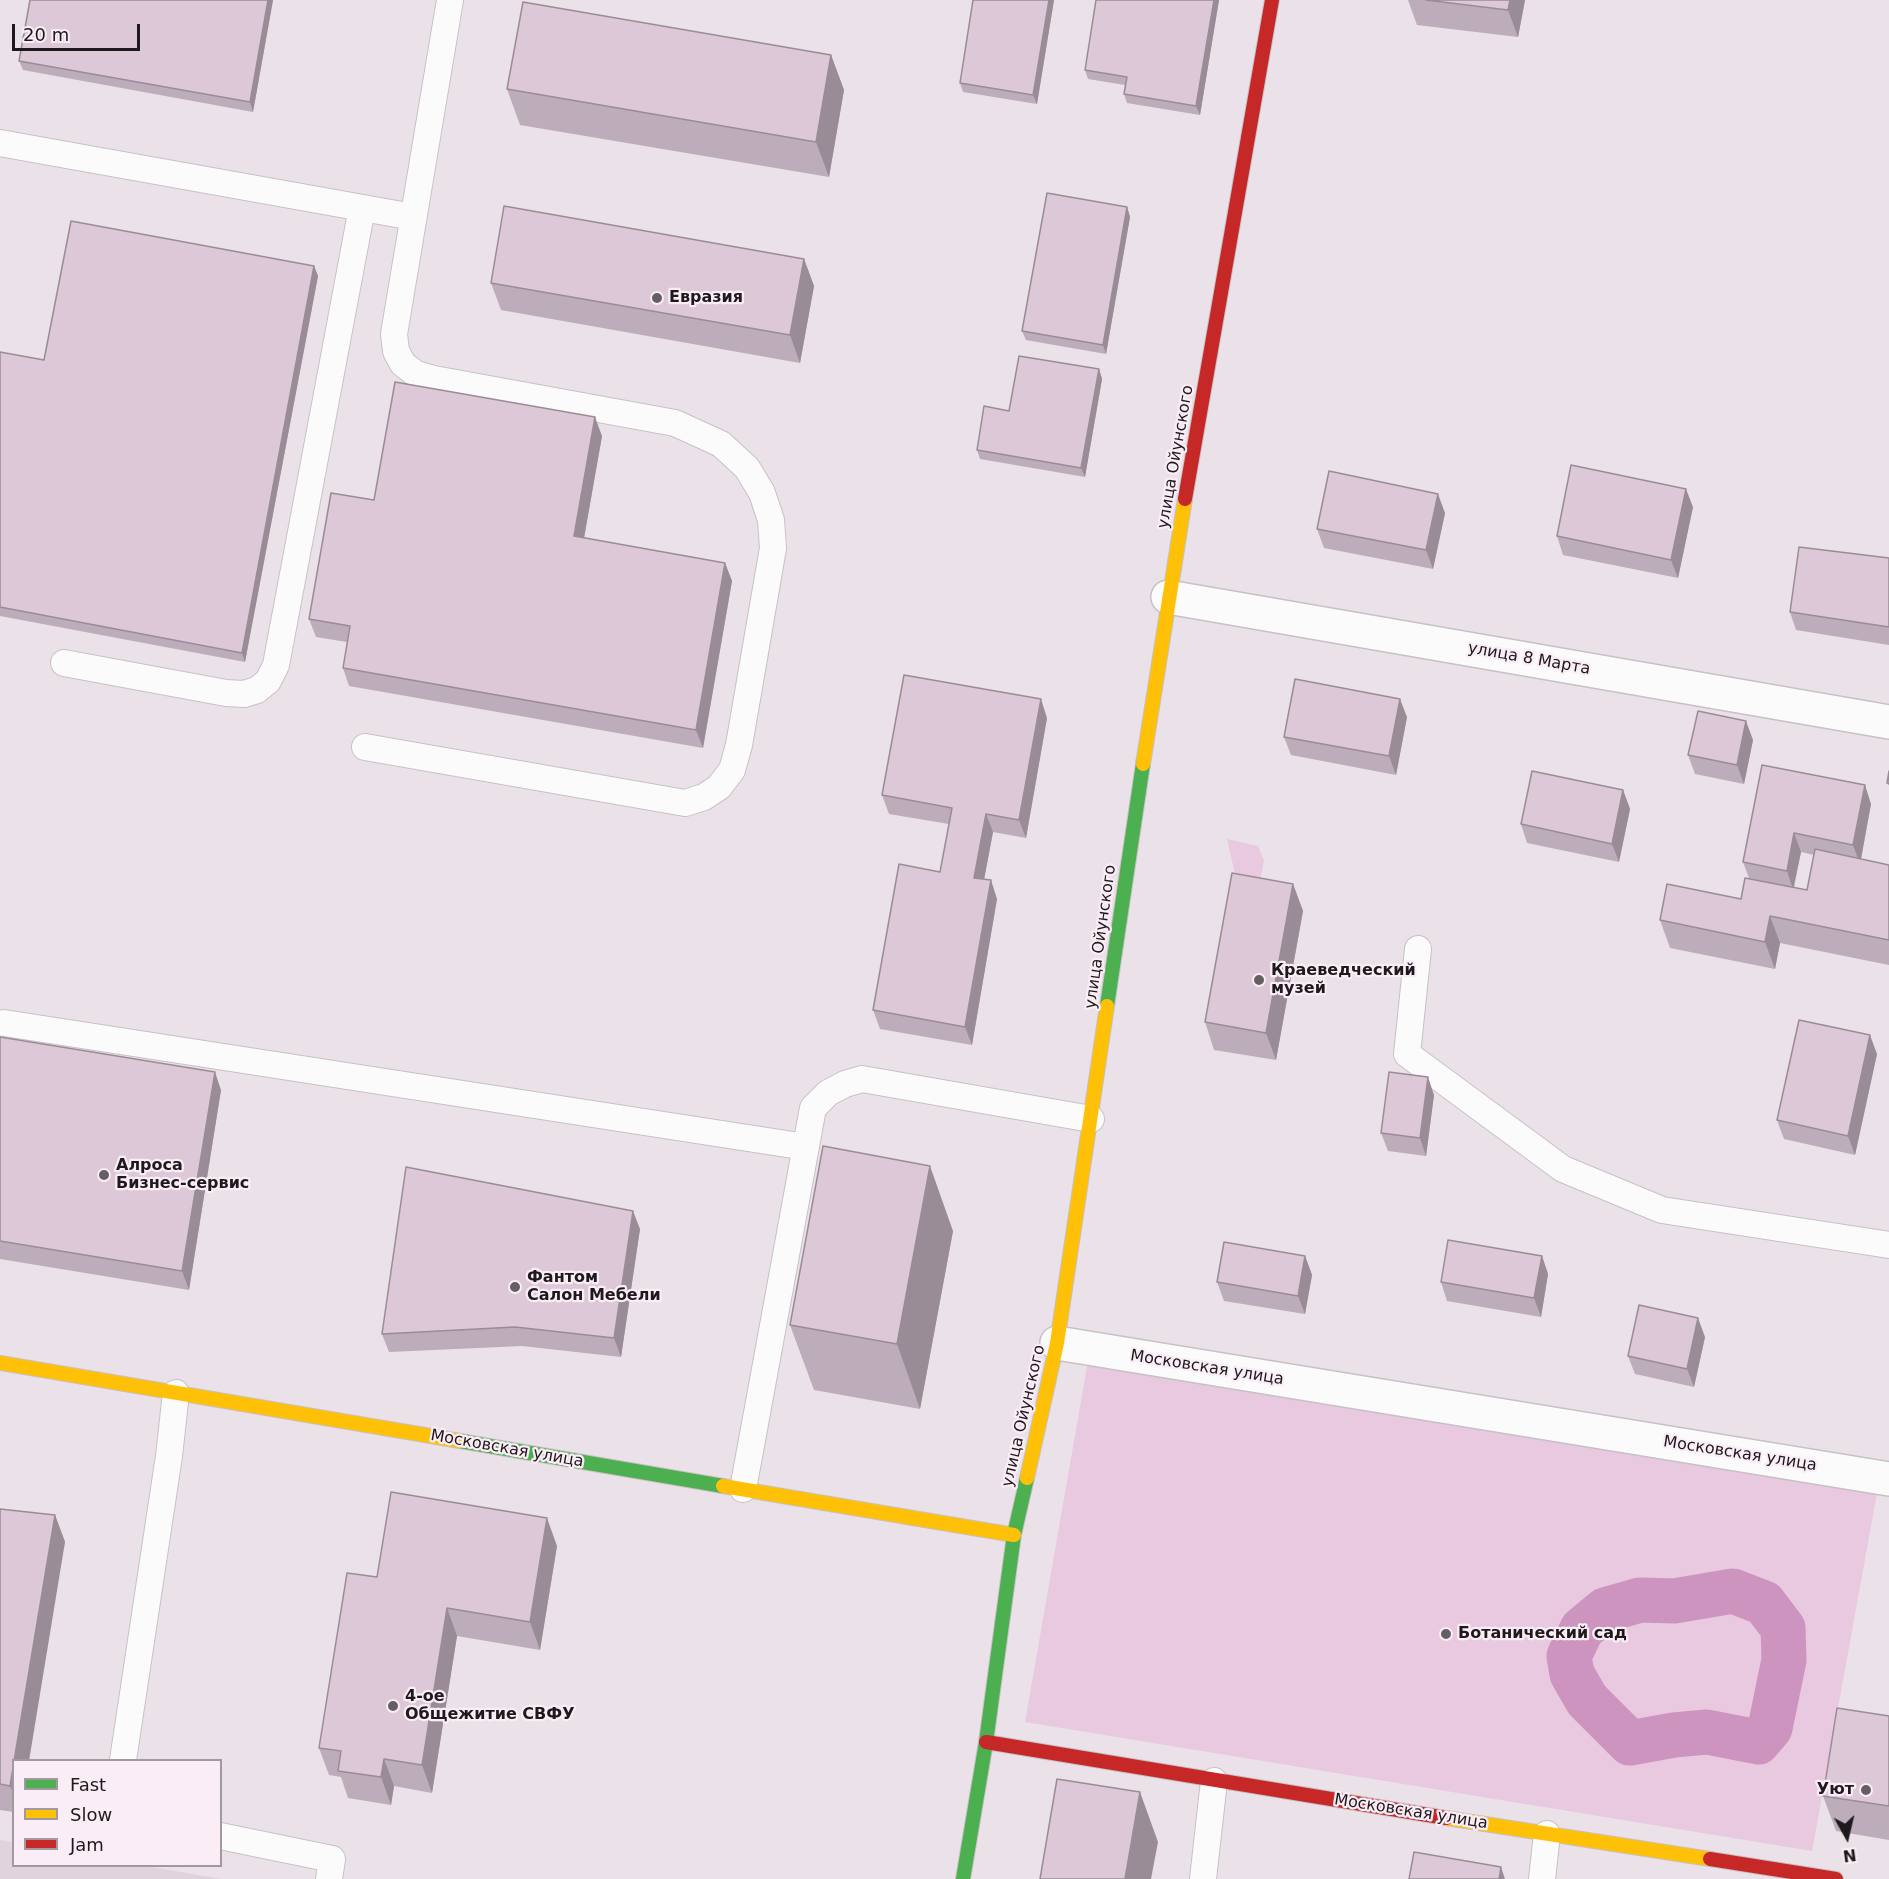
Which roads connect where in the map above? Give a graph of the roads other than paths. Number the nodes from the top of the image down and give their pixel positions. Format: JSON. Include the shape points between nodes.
{"nodes":[{"id":1,"x":450,"y":0,"type":"edge"},
{"id":2,"x":1272,"y":0,"type":"edge"},
{"id":3,"x":0,"y":143,"type":"edge"},
{"id":4,"x":362,"y":208,"type":"junction"},
{"id":5,"x":413,"y":217,"type":"junction"},
{"id":6,"x":1168,"y":597,"type":"junction"},
{"id":7,"x":64,"y":663,"type":"dead end"},
{"id":8,"x":1889,"y":722,"type":"edge"},
{"id":9,"x":365,"y":747,"type":"dead end"},
{"id":10,"x":1418,"y":949,"type":"dead end"},
{"id":11,"x":4,"y":1023,"type":"dead end"},
{"id":12,"x":1091,"y":1119,"type":"junction"},
{"id":13,"x":806,"y":1147,"type":"junction"},
{"id":14,"x":1889,"y":1245,"type":"edge"},
{"id":15,"x":1057,"y":1343,"type":"junction"},
{"id":16,"x":0,"y":1363,"type":"edge"},
{"id":17,"x":176,"y":1393,"type":"junction"},
{"id":18,"x":1889,"y":1479,"type":"edge"},
{"id":19,"x":743,"y":1489,"type":"junction"},
{"id":20,"x":1014,"y":1535,"type":"junction"},
{"id":21,"x":986,"y":1742,"type":"junction"},
{"id":22,"x":123,"y":1759,"type":"edge"},
{"id":23,"x":1214,"y":1782,"type":"junction"},
{"id":24,"x":1547,"y":1834,"type":"junction"},
{"id":25,"x":222,"y":1836,"type":"edge"},
{"id":26,"x":329,"y":1879,"type":"edge"},
{"id":27,"x":963,"y":1879,"type":"edge"},
{"id":28,"x":1203,"y":1879,"type":"edge"},
{"id":29,"x":1542,"y":1879,"type":"edge"},
{"id":30,"x":1836,"y":1879,"type":"edge"}],
"edges":[{"from":1,"to":5,"type":"lane"},
{"from":2,"to":6,"type":"main road","name":"улица Ойунского"},
{"from":3,"to":4,"type":"lane"},
{"from":4,"to":5,"type":"lane"},
{"from":4,"to":7,"type":"lane","via":[[276,665],[268,681],[244,694],[226,693]]},
{"from":5,"to":9,"type":"lane","via":[[394,334],[403,364],[416,374],[434,379],[675,423],[722,444],[747,468],[762,493],[771,520],[774,548],[732,770],[719,787],[704,797],[685,803]]},
{"from":6,"to":8,"type":"street","name":"улица 8 Марта"},
{"from":6,"to":12,"type":"main road","name":"улица Ойунского"},
{"from":10,"to":14,"type":"lane","via":[[1407,1054],[1563,1169],[1662,1210]]},
{"from":11,"to":13,"type":"lane"},
{"from":12,"to":13,"type":"lane","via":[[862,1079],[828,1093],[813,1108]]},
{"from":12,"to":15,"type":"main road","name":"улица Ойунского"},
{"from":13,"to":19,"type":"lane"},
{"from":15,"to":18,"type":"street","name":"Московская улица"},
{"from":15,"to":20,"type":"main road","name":"улица Ойунского"},
{"from":16,"to":17,"type":"main road","name":"Московская улица"},
{"from":17,"to":19,"type":"main road","name":"Московская улица"},
{"from":17,"to":22,"type":"lane"},
{"from":19,"to":20,"type":"main road","name":"Московская улица"},
{"from":20,"to":21,"type":"main road","name":"улица Ойунского"},
{"from":21,"to":23,"type":"main road","name":"Московская улица"},
{"from":21,"to":27,"type":"main road","name":"улица Ойунского"},
{"from":23,"to":24,"type":"main road","name":"Московская улица"},
{"from":23,"to":28,"type":"lane"},
{"from":24,"to":29,"type":"lane"},
{"from":24,"to":30,"type":"main road","name":"Московская улица"},
{"from":25,"to":26,"type":"lane","via":[[332,1859]]}]}
